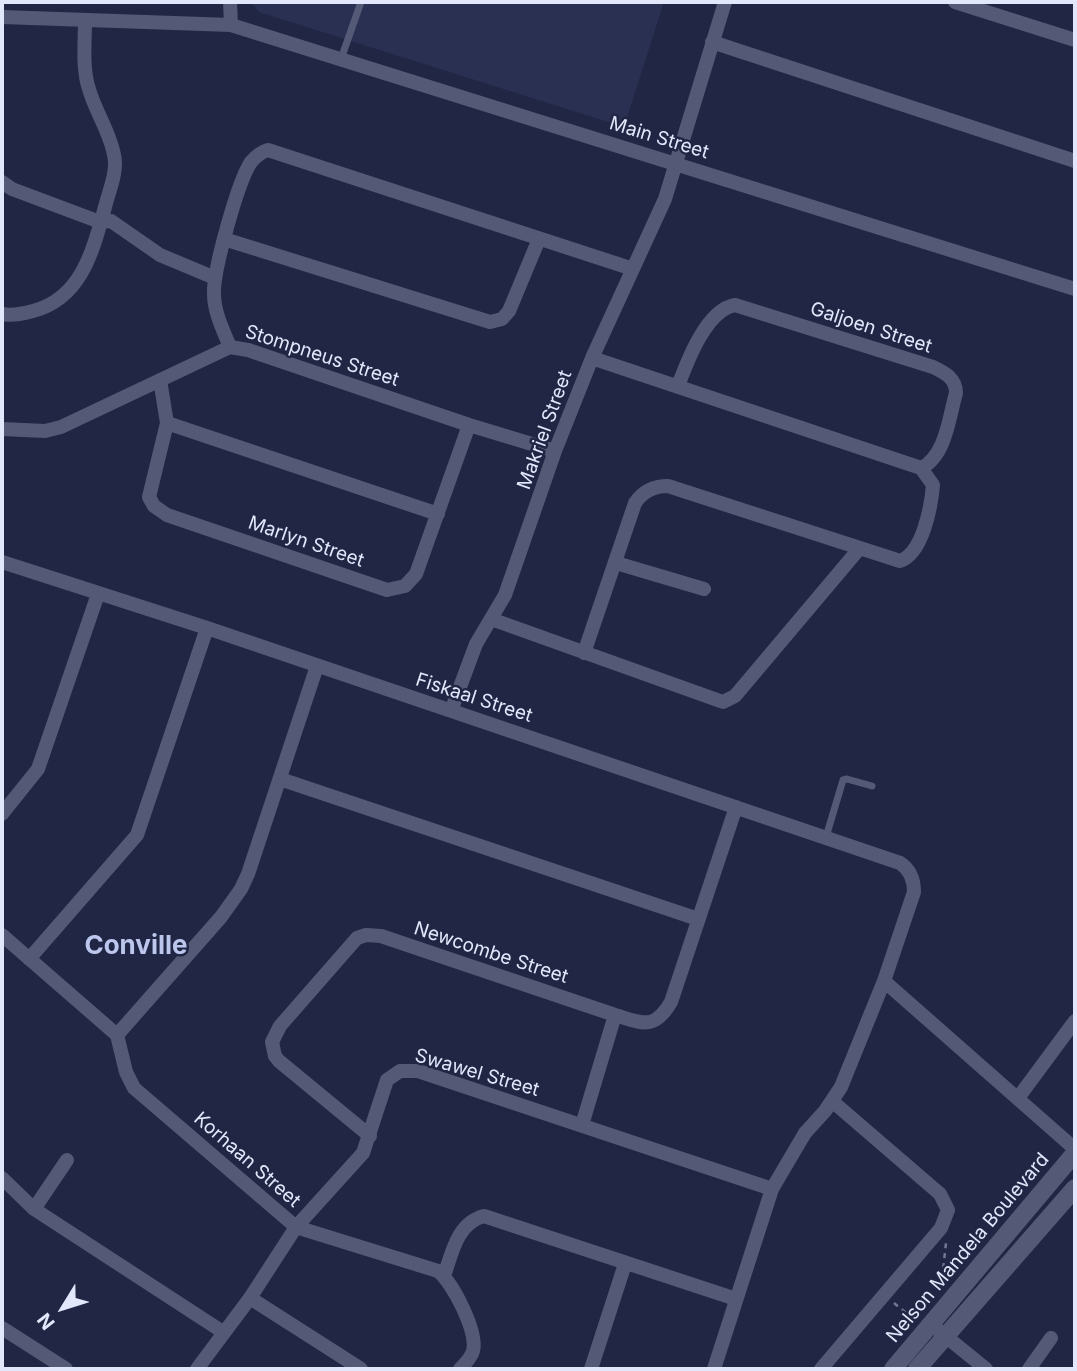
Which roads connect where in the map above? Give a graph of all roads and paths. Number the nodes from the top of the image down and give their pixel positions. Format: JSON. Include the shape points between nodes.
{"nodes":[{"id":1,"x":230,"y":2,"type":"edge"},
{"id":2,"x":361,"y":2,"type":"edge"},
{"id":3,"x":724,"y":2,"type":"edge"},
{"id":4,"x":956,"y":2,"type":"edge"},
{"id":5,"x":2,"y":17,"type":"edge"},
{"id":6,"x":85,"y":20,"type":"junction"},
{"id":7,"x":231,"y":25,"type":"junction"},
{"id":8,"x":1075,"y":40,"type":"edge"},
{"id":9,"x":712,"y":42,"type":"junction"},
{"id":10,"x":341,"y":59,"type":"junction"},
{"id":11,"x":1075,"y":161,"type":"edge"},
{"id":12,"x":677,"y":164,"type":"junction"},
{"id":13,"x":2,"y":182,"type":"edge"},
{"id":14,"x":100,"y":222,"type":"junction"},
{"id":15,"x":224,"y":239,"type":"junction"},
{"id":16,"x":539,"y":239,"type":"junction"},
{"id":17,"x":633,"y":269,"type":"junction"},
{"id":18,"x":215,"y":278,"type":"junction"},
{"id":19,"x":1075,"y":289,"type":"edge"},
{"id":20,"x":2,"y":314,"type":"edge"},
{"id":21,"x":230,"y":347,"type":"junction"},
{"id":22,"x":592,"y":358,"type":"junction"},
{"id":23,"x":160,"y":380,"type":"junction"},
{"id":24,"x":678,"y":386,"type":"junction"},
{"id":25,"x":167,"y":423,"type":"junction"},
{"id":26,"x":469,"y":425,"type":"junction"},
{"id":27,"x":2,"y":429,"type":"edge"},
{"id":28,"x":555,"y":450,"type":"junction"},
{"id":29,"x":921,"y":468,"type":"junction"},
{"id":30,"x":438,"y":514,"type":"junction"},
{"id":31,"x":859,"y":549,"type":"junction"},
{"id":32,"x":2,"y":562,"type":"edge"},
{"id":33,"x":616,"y":563,"type":"junction"},
{"id":34,"x":704,"y":589,"type":"dead end"},
{"id":35,"x":98,"y":594,"type":"junction"},
{"id":36,"x":491,"y":619,"type":"junction"},
{"id":37,"x":206,"y":628,"type":"junction"},
{"id":38,"x":584,"y":653,"type":"junction"},
{"id":39,"x":317,"y":666,"type":"junction"},
{"id":40,"x":452,"y":710,"type":"junction"},
{"id":41,"x":281,"y":779,"type":"junction"},
{"id":42,"x":872,"y":786,"type":"dead end"},
{"id":43,"x":736,"y":807,"type":"junction"},
{"id":44,"x":2,"y":814,"type":"edge"},
{"id":45,"x":825,"y":838,"type":"junction"},
{"id":46,"x":698,"y":919,"type":"junction"},
{"id":47,"x":2,"y":935,"type":"edge"},
{"id":48,"x":30,"y":959,"type":"junction"},
{"id":49,"x":884,"y":981,"type":"junction"},
{"id":50,"x":615,"y":1015,"type":"junction"},
{"id":51,"x":1075,"y":1021,"type":"edge"},
{"id":52,"x":117,"y":1035,"type":"junction"},
{"id":53,"x":1018,"y":1098,"type":"junction"},
{"id":54,"x":832,"y":1101,"type":"junction"},
{"id":55,"x":582,"y":1125,"type":"junction"},
{"id":56,"x":370,"y":1136,"type":"junction"},
{"id":57,"x":1075,"y":1151,"type":"edge"},
{"id":58,"x":67,"y":1160,"type":"dead end"},
{"id":59,"x":2,"y":1178,"type":"edge"},
{"id":60,"x":1075,"y":1188,"type":"edge"},
{"id":61,"x":772,"y":1189,"type":"junction"},
{"id":62,"x":34,"y":1209,"type":"junction"},
{"id":63,"x":945,"y":1223,"type":"junction"},
{"id":64,"x":296,"y":1227,"type":"junction"},
{"id":65,"x":625,"y":1264,"type":"junction"},
{"id":66,"x":444,"y":1276,"type":"junction"},
{"id":67,"x":884,"y":1295,"type":"junction"},
{"id":68,"x":942,"y":1295,"type":"dead end"},
{"id":69,"x":250,"y":1298,"type":"junction"},
{"id":70,"x":736,"y":1298,"type":"junction"},
{"id":71,"x":925,"y":1324,"type":"junction"},
{"id":72,"x":2,"y":1328,"type":"edge"},
{"id":73,"x":223,"y":1332,"type":"junction"},
{"id":74,"x":946,"y":1337,"type":"junction"},
{"id":75,"x":1051,"y":1338,"type":"dead end"},
{"id":76,"x":59,"y":1367,"type":"edge"},
{"id":77,"x":197,"y":1369,"type":"edge"},
{"id":78,"x":361,"y":1369,"type":"edge"},
{"id":79,"x":460,"y":1369,"type":"edge"},
{"id":80,"x":591,"y":1369,"type":"edge"},
{"id":81,"x":714,"y":1369,"type":"edge"},
{"id":82,"x":821,"y":1369,"type":"edge"},
{"id":83,"x":892,"y":1369,"type":"edge"},
{"id":84,"x":917,"y":1369,"type":"edge"},
{"id":85,"x":985,"y":1369,"type":"edge"},
{"id":86,"x":1029,"y":1369,"type":"edge"}],
"edges":[{"from":1,"to":7,"type":"street"},
{"from":2,"to":10,"type":"lane"},
{"from":3,"to":9,"type":"street","name":"Makriel Street"},
{"from":4,"to":8,"type":"street"},
{"from":5,"to":6,"type":"street","name":"Main Street"},
{"from":6,"to":7,"type":"street","name":"Main Street"},
{"from":6,"to":14,"type":"street","via":[[86,80],[115,156]]},
{"from":7,"to":10,"type":"street","name":"Main Street"},
{"from":9,"to":11,"type":"street"},
{"from":9,"to":12,"type":"street","name":"Makriel Street"},
{"from":10,"to":12,"type":"street","name":"Main Street"},
{"from":12,"to":17,"type":"street","name":"Makriel Street"},
{"from":12,"to":19,"type":"street","name":"Main Street"},
{"from":13,"to":14,"type":"street"},
{"from":14,"to":18,"type":"street","via":[[111,221],[160,255]]},
{"from":14,"to":20,"type":"street","via":[[85,267],[68,293],[41,309]]},
{"from":15,"to":16,"type":"street","via":[[490,322],[509,311]]},
{"from":15,"to":16,"type":"street","name":"Stompneus Street","via":[[245,173],[258,155],[268,150]]},
{"from":15,"to":18,"type":"street","name":"Stompneus Street"},
{"from":16,"to":17,"type":"street"},
{"from":17,"to":22,"type":"street","name":"Makriel Street"},
{"from":18,"to":21,"type":"street","name":"Stompneus Street","via":[[214,298]]},
{"from":21,"to":23,"type":"street"},
{"from":21,"to":26,"type":"street","name":"Stompneus Street"},
{"from":22,"to":24,"type":"street"},
{"from":22,"to":28,"type":"street","name":"Makriel Street"},
{"from":23,"to":25,"type":"street","name":"Marlyn Street"},
{"from":23,"to":27,"type":"street","via":[[61,427]]},
{"from":24,"to":29,"type":"street"},
{"from":24,"to":29,"type":"street","name":"Galjoen Street","via":[[709,321],[734,305],[933,368],[950,377],[956,393],[941,446]]},
{"from":25,"to":30,"type":"street"},
{"from":25,"to":30,"type":"street","name":"Marlyn Street","via":[[149,496],[154,506],[167,515],[387,590],[405,586],[416,574]]},
{"from":26,"to":28,"type":"street","name":"Stompneus Street"},
{"from":26,"to":30,"type":"street","name":"Marlyn Street"},
{"from":28,"to":36,"type":"street","name":"Makriel Street","via":[[512,577]]},
{"from":29,"to":31,"type":"street","via":[[933,485],[929,515],[914,552],[900,561]]},
{"from":31,"to":33,"type":"street","via":[[659,486],[638,499]]},
{"from":31,"to":38,"type":"street","via":[[735,696],[723,702]]},
{"from":32,"to":35,"type":"street","name":"Fiskaal Street"},
{"from":33,"to":34,"type":"street"},
{"from":33,"to":38,"type":"street"},
{"from":35,"to":37,"type":"street","name":"Fiskaal Street"},
{"from":35,"to":44,"type":"street","via":[[42,759],[34,777]]},
{"from":36,"to":38,"type":"street"},
{"from":36,"to":40,"type":"street","name":"Makriel Street","via":[[471,655]]},
{"from":37,"to":39,"type":"street","name":"Fiskaal Street"},
{"from":37,"to":48,"type":"street","via":[[137,835]]},
{"from":39,"to":40,"type":"street","name":"Fiskaal Street"},
{"from":39,"to":41,"type":"street"},
{"from":40,"to":43,"type":"street","name":"Fiskaal Street"},
{"from":41,"to":46,"type":"street"},
{"from":41,"to":52,"type":"street","via":[[241,889]]},
{"from":42,"to":45,"type":"lane","via":[[844,780]]},
{"from":43,"to":45,"type":"street","name":"Fiskaal Street"},
{"from":43,"to":46,"type":"street","name":"Newcombe Street"},
{"from":45,"to":49,"type":"street","name":"Fiskaal Street","via":[[903,865],[911,876],[914,892]]},
{"from":46,"to":50,"type":"street","name":"Newcombe Street","via":[[666,1011],[644,1024]]},
{"from":47,"to":48,"type":"street"},
{"from":48,"to":52,"type":"street"},
{"from":49,"to":53,"type":"street"},
{"from":49,"to":54,"type":"street"},
{"from":50,"to":55,"type":"street"},
{"from":50,"to":56,"type":"street","name":"Newcombe Street","via":[[380,936],[357,938],[280,1026],[272,1042],[279,1061]]},
{"from":51,"to":53,"type":"street"},
{"from":52,"to":64,"type":"street","name":"Korhaan Street","via":[[134,1088]]},
{"from":53,"to":57,"type":"street"},
{"from":54,"to":61,"type":"street","via":[[805,1133]]},
{"from":54,"to":63,"type":"street","via":[[940,1194],[948,1210]]},
{"from":55,"to":56,"type":"street","name":"Swawel Street","via":[[418,1071],[400,1070],[387,1080]]},
{"from":55,"to":61,"type":"street","name":"Swawel Street"},
{"from":56,"to":64,"type":"street","name":"Swawel Street","via":[[358,1161]]},
{"from":57,"to":71,"type":"street","name":"Nelson Mandela Boulevard"},
{"from":58,"to":62,"type":"street"},
{"from":59,"to":62,"type":"street"},
{"from":60,"to":74,"type":"street","name":"Nelson Mandela Boulevard"},
{"from":61,"to":70,"type":"street"},
{"from":62,"to":73,"type":"street"},
{"from":63,"to":67,"type":"street"},
{"from":63,"to":68,"type":"path"},
{"from":64,"to":66,"type":"street","name":"Korhaan Street"},
{"from":64,"to":69,"type":"street","name":"Swawel Street"},
{"from":65,"to":66,"type":"street","via":[[484,1216],[465,1226]]},
{"from":65,"to":70,"type":"street"},
{"from":65,"to":80,"type":"street"},
{"from":66,"to":79,"type":"street","via":[[457,1295],[473,1338],[472,1354]]},
{"from":67,"to":71,"type":"path"},
{"from":67,"to":82,"type":"street"},
{"from":69,"to":73,"type":"street","name":"Swawel Street"},
{"from":69,"to":78,"type":"street"},
{"from":70,"to":81,"type":"street"},
{"from":71,"to":74,"type":"street"},
{"from":71,"to":83,"type":"street","name":"Nelson Mandela Boulevard"},
{"from":72,"to":76,"type":"street"},
{"from":73,"to":77,"type":"street","name":"Swawel Street"},
{"from":74,"to":84,"type":"street","name":"Nelson Mandela Boulevard"},
{"from":74,"to":85,"type":"street"},
{"from":75,"to":86,"type":"street"}]}
